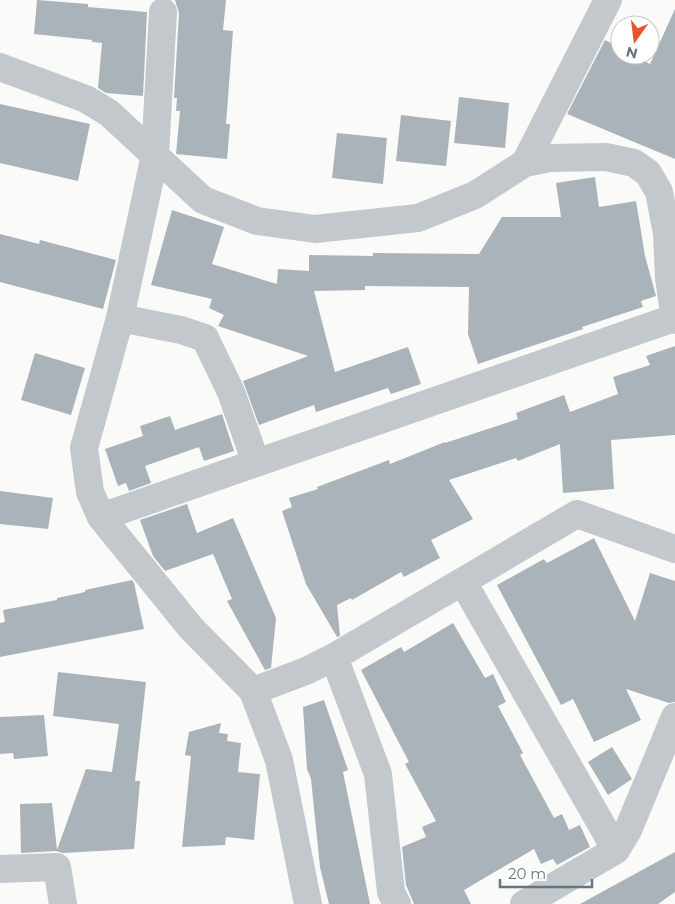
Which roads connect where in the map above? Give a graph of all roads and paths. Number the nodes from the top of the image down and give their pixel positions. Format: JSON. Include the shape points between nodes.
{"nodes":[{"id":1,"x":608,"y":0,"type":"edge"},
{"id":2,"x":164,"y":12,"type":"dead end"},
{"id":3,"x":0,"y":66,"type":"edge"},
{"id":4,"x":155,"y":155,"type":"junction"},
{"id":5,"x":525,"y":163,"type":"junction"},
{"id":6,"x":120,"y":318,"type":"junction"},
{"id":7,"x":674,"y":319,"type":"edge"},
{"id":8,"x":256,"y":463,"type":"junction"},
{"id":9,"x":101,"y":517,"type":"junction"},
{"id":10,"x":675,"y":550,"type":"edge"},
{"id":11,"x":463,"y":582,"type":"junction"},
{"id":12,"x":334,"y":657,"type":"junction"},
{"id":13,"x":253,"y":691,"type":"junction"},
{"id":14,"x":675,"y":717,"type":"edge"},
{"id":15,"x":616,"y":850,"type":"junction"},
{"id":16,"x":0,"y":869,"type":"edge"},
{"id":17,"x":63,"y":904,"type":"edge"},
{"id":18,"x":308,"y":904,"type":"edge"},
{"id":19,"x":397,"y":904,"type":"edge"},
{"id":20,"x":524,"y":904,"type":"edge"}],
"edges":[{"from":1,"to":5,"type":"street"},
{"from":2,"to":4,"type":"street"},
{"from":3,"to":4,"type":"street","via":[[86,99],[109,113]]},
{"from":4,"to":5,"type":"street","via":[[203,200],[258,221],[315,229],[418,218],[475,195]]},
{"from":4,"to":6,"type":"street"},
{"from":5,"to":7,"type":"street","via":[[550,158],[606,156],[634,163],[648,174],[659,192],[667,233]]},
{"from":6,"to":8,"type":"street","via":[[205,338],[231,392]]},
{"from":6,"to":9,"type":"street","via":[[84,448],[90,492]]},
{"from":7,"to":8,"type":"street"},
{"from":8,"to":9,"type":"street"},
{"from":9,"to":13,"type":"street","via":[[191,628]]},
{"from":10,"to":11,"type":"street","via":[[577,514]]},
{"from":11,"to":12,"type":"street"},
{"from":11,"to":15,"type":"street"},
{"from":12,"to":13,"type":"street"},
{"from":12,"to":19,"type":"street","via":[[378,774],[391,892]]},
{"from":13,"to":18,"type":"street","via":[[279,760]]},
{"from":14,"to":15,"type":"street","via":[[628,830]]},
{"from":15,"to":20,"type":"street"},
{"from":16,"to":17,"type":"street","via":[[58,867]]}]}
